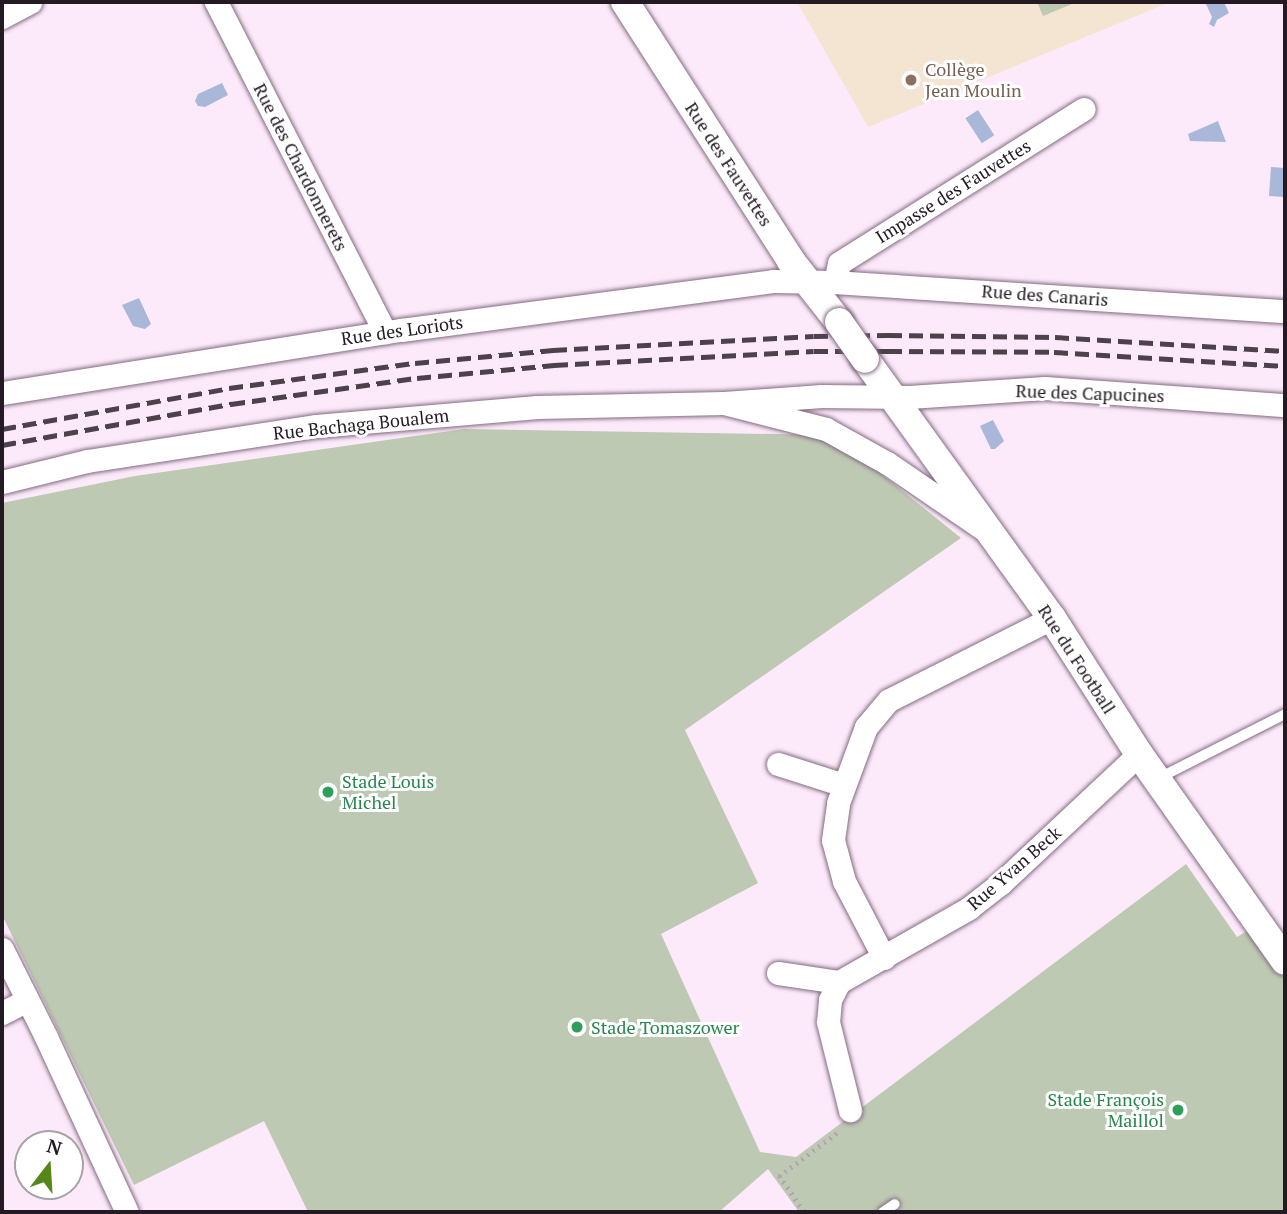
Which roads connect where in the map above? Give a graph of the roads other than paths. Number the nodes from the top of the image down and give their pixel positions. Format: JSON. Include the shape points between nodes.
{"nodes":[{"id":1,"x":30,"y":2,"type":"edge"},
{"id":2,"x":216,"y":2,"type":"edge"},
{"id":3,"x":625,"y":2,"type":"edge"},
{"id":4,"x":2,"y":16,"type":"edge"},
{"id":5,"x":1084,"y":110,"type":"dead end"},
{"id":6,"x":804,"y":281,"type":"junction"},
{"id":7,"x":835,"y":282,"type":"junction"},
{"id":8,"x":1285,"y":310,"type":"edge"},
{"id":9,"x":385,"y":332,"type":"junction"},
{"id":10,"x":865,"y":359,"type":"joint"},
{"id":11,"x":2,"y":393,"type":"edge"},
{"id":12,"x":894,"y":396,"type":"junction"},
{"id":13,"x":724,"y":403,"type":"junction"},
{"id":14,"x":1285,"y":405,"type":"edge"},
{"id":15,"x":2,"y":482,"type":"edge"},
{"id":16,"x":993,"y":536,"type":"junction"},
{"id":17,"x":1052,"y":618,"type":"junction"},
{"id":18,"x":1285,"y":714,"type":"edge"},
{"id":19,"x":1139,"y":754,"type":"junction"},
{"id":20,"x":778,"y":764,"type":"dead end"},
{"id":21,"x":1157,"y":779,"type":"junction"},
{"id":22,"x":844,"y":785,"type":"junction"},
{"id":23,"x":2,"y":949,"type":"edge"},
{"id":24,"x":884,"y":958,"type":"junction"},
{"id":25,"x":1285,"y":961,"type":"edge"},
{"id":26,"x":778,"y":973,"type":"dead end"},
{"id":27,"x":839,"y":982,"type":"junction"},
{"id":28,"x":27,"y":1000,"type":"junction"},
{"id":29,"x":2,"y":1013,"type":"edge"},
{"id":30,"x":850,"y":1110,"type":"road end"},
{"id":31,"x":895,"y":1204,"type":"dead end"},
{"id":32,"x":127,"y":1212,"type":"edge"},
{"id":33,"x":883,"y":1212,"type":"edge"}],
"edges":[{"from":1,"to":4,"type":"street"},
{"from":2,"to":9,"type":"street","name":"Rue des Chardonnerets"},
{"from":3,"to":6,"type":"street","name":"Rue des Fauvettes"},
{"from":5,"to":7,"type":"street","name":"Impasse des Fauvettes","via":[[839,263]]},
{"from":6,"to":7,"type":"street","name":"Rue des Canaris"},
{"from":6,"to":9,"type":"street","name":"Rue des Loriots","via":[[773,281]]},
{"from":6,"to":10,"type":"street","name":"Rue des Fauvettes","bridge":true},
{"from":7,"to":8,"type":"street","name":"Rue des Canaris"},
{"from":9,"to":11,"type":"street","name":"Rue des Loriots"},
{"from":10,"to":12,"type":"street","name":"Rue du Football"},
{"from":12,"to":13,"type":"street","name":"Rue Bachaga Boualem"},
{"from":12,"to":14,"type":"street","name":"Rue des Capucines","via":[[1045,388]]},
{"from":12,"to":16,"type":"street","name":"Rue du Football"},
{"from":13,"to":15,"type":"street","name":"Rue Bachaga Boualem","via":[[537,407],[316,426],[87,461]]},
{"from":13,"to":16,"type":"street","name":"Rue Bachaga Boualem","via":[[826,429],[887,463]]},
{"from":16,"to":17,"type":"street","name":"Rue du Football"},
{"from":17,"to":19,"type":"street","name":"Rue du Football"},
{"from":17,"to":22,"type":"street","via":[[889,700],[866,727]]},
{"from":18,"to":21,"type":"lane"},
{"from":19,"to":21,"type":"street","name":"Rue du Football"},
{"from":19,"to":24,"type":"street","name":"Rue Yvan Beck","via":[[1001,883],[969,908]]},
{"from":20,"to":22,"type":"street"},
{"from":21,"to":25,"type":"street","name":"Rue du Football"},
{"from":22,"to":24,"type":"street","via":[[834,825],[835,854]]},
{"from":23,"to":28,"type":"street"},
{"from":24,"to":27,"type":"street","name":"Rue Yvan Beck"},
{"from":26,"to":27,"type":"street"},
{"from":27,"to":30,"type":"street","via":[[830,1000],[828,1022]]},
{"from":28,"to":29,"type":"street"},
{"from":28,"to":32,"type":"street"},
{"from":31,"to":33,"type":"lane"}]}
